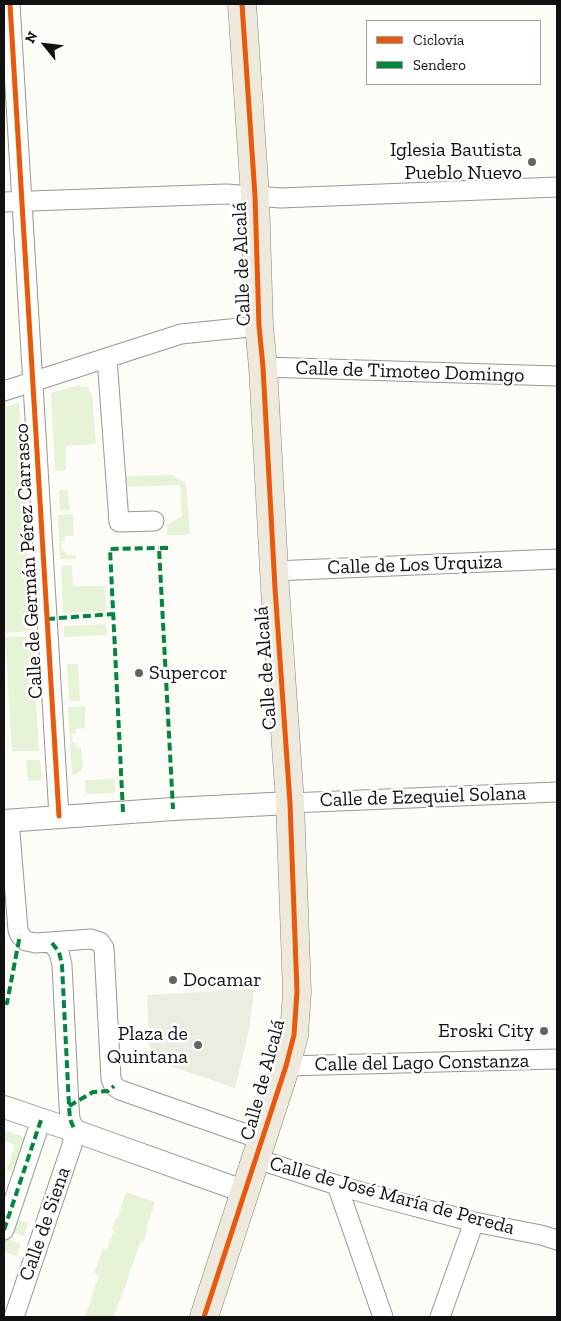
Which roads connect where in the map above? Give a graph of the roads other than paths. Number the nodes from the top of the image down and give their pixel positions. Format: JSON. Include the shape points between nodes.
{"nodes":[{"id":1,"x":10,"y":4,"type":"edge"},
{"id":2,"x":242,"y":4,"type":"edge"},
{"id":3,"x":557,"y":187,"type":"edge"},
{"id":4,"x":255,"y":196,"type":"junction"},
{"id":5,"x":13,"y":202,"type":"edge"},
{"id":6,"x":259,"y":326,"type":"junction"},
{"id":7,"x":107,"y":358,"type":"junction"},
{"id":8,"x":263,"y":368,"type":"junction"},
{"id":9,"x":557,"y":376,"type":"edge"},
{"id":10,"x":33,"y":382,"type":"junction"},
{"id":11,"x":4,"y":390,"type":"edge"},
{"id":12,"x":154,"y":521,"type":"dead end"},
{"id":13,"x":557,"y":559,"type":"edge"},
{"id":14,"x":274,"y":571,"type":"junction"},
{"id":15,"x":557,"y":792,"type":"edge"},
{"id":16,"x":290,"y":803,"type":"junction"},
{"id":17,"x":59,"y":816,"type":"junction"},
{"id":18,"x":7,"y":820,"type":"edge"},
{"id":19,"x":52,"y":943,"type":"junction"},
{"id":20,"x":557,"y":1059,"type":"edge"},
{"id":21,"x":286,"y":1066,"type":"junction"},
{"id":22,"x":4,"y":1108,"type":"edge"},
{"id":23,"x":41,"y":1120,"type":"junction"},
{"id":24,"x":75,"y":1131,"type":"junction"},
{"id":25,"x":260,"y":1150,"type":"junction"},
{"id":26,"x":337,"y":1185,"type":"junction"},
{"id":27,"x":246,"y":1192,"type":"junction"},
{"id":28,"x":474,"y":1222,"type":"junction"},
{"id":29,"x":4,"y":1230,"type":"edge"},
{"id":30,"x":557,"y":1240,"type":"edge"},
{"id":31,"x":14,"y":1317,"type":"edge"},
{"id":32,"x":204,"y":1317,"type":"edge"},
{"id":33,"x":382,"y":1317,"type":"edge"},
{"id":34,"x":440,"y":1317,"type":"edge"}],
"edges":[{"from":1,"to":5,"type":"street","name":"Calle de Germán Pérez Carrasco"},
{"from":2,"to":4,"type":"main road","name":"Calle de Alcalá"},
{"from":3,"to":4,"type":"street","via":[[281,198]]},
{"from":4,"to":5,"type":"street","via":[[226,194]]},
{"from":4,"to":6,"type":"main road","name":"Calle de Alcalá"},
{"from":5,"to":10,"type":"street","name":"Calle de Germán Pérez Carrasco"},
{"from":6,"to":7,"type":"street","via":[[181,334]]},
{"from":6,"to":8,"type":"main road","name":"Calle de Alcalá"},
{"from":7,"to":10,"type":"street"},
{"from":7,"to":12,"type":"street","via":[[119,522]]},
{"from":8,"to":9,"type":"street","name":"Calle de Timoteo Domingo"},
{"from":8,"to":14,"type":"main road","name":"Calle de Alcalá"},
{"from":10,"to":11,"type":"street"},
{"from":10,"to":17,"type":"street","name":"Calle de Germán Pérez Carrasco"},
{"from":13,"to":14,"type":"street","name":"Calle de Los Urquiza"},
{"from":14,"to":16,"type":"main road","name":"Calle de Alcalá"},
{"from":15,"to":16,"type":"street","name":"Calle de Ezequiel Solana"},
{"from":16,"to":17,"type":"street"},
{"from":16,"to":21,"type":"main road","name":"Calle de Alcalá","via":[[298,992],[294,1035]]},
{"from":17,"to":18,"type":"street"},
{"from":18,"to":19,"type":"street","via":[[20,936],[26,941]]},
{"from":19,"to":24,"type":"street","via":[[59,952],[62,965],[70,1119]]},
{"from":19,"to":25,"type":"street","name":"Calle de José María de Pereda","via":[[91,939],[100,942],[104,948],[114,1086]]},
{"from":20,"to":21,"type":"street","name":"Calle del Lago Constanza"},
{"from":21,"to":25,"type":"main road","name":"Calle de Alcalá"},
{"from":22,"to":23,"type":"street"},
{"from":23,"to":24,"type":"street"},
{"from":23,"to":29,"type":"street"},
{"from":24,"to":27,"type":"street"},
{"from":24,"to":31,"type":"street","name":"Calle de Siena"},
{"from":25,"to":26,"type":"street","name":"Calle de José María de Pereda"},
{"from":25,"to":27,"type":"main road","name":"Calle de Alcalá"},
{"from":26,"to":28,"type":"street","name":"Calle de José María de Pereda"},
{"from":26,"to":33,"type":"street"},
{"from":27,"to":32,"type":"main road","name":"Calle de Alcalá"},
{"from":28,"to":30,"type":"street","name":"Calle de José María de Pereda"},
{"from":28,"to":34,"type":"street"}]}
